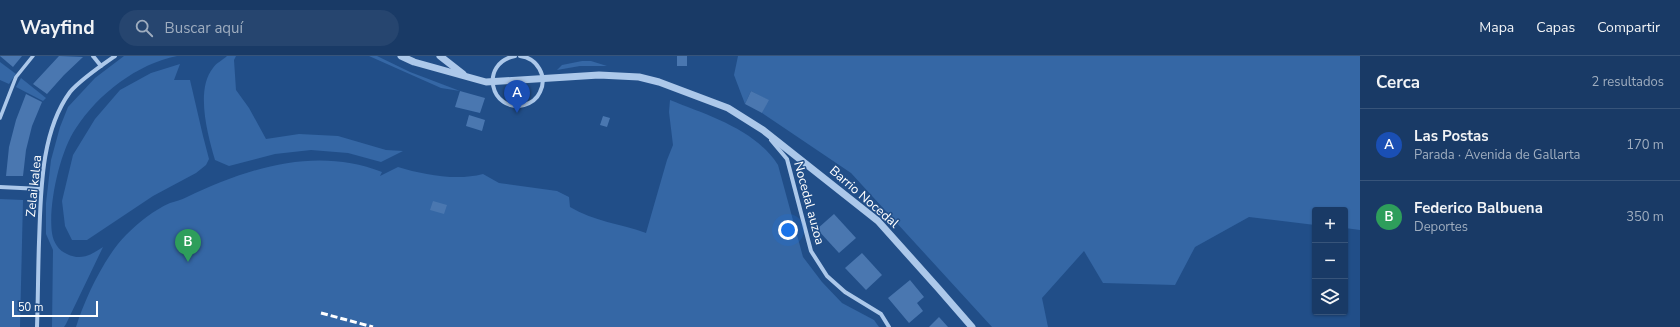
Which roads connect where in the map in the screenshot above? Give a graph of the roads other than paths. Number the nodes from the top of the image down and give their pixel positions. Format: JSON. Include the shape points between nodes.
{"nodes":[{"id":1,"x":33,"y":56,"type":"edge"},
{"id":2,"x":93,"y":56,"type":"edge"},
{"id":3,"x":115,"y":56,"type":"edge"},
{"id":4,"x":401,"y":56,"type":"edge"},
{"id":5,"x":440,"y":56,"type":"edge"},
{"id":6,"x":515,"y":56,"type":"edge"},
{"id":7,"x":520,"y":56,"type":"edge"},
{"id":8,"x":509,"y":57,"type":"edge"},
{"id":9,"x":415,"y":59,"type":"edge"},
{"id":10,"x":101,"y":66,"type":"junction"},
{"id":11,"x":466,"y":77,"type":"junction"},
{"id":12,"x":543,"y":78,"type":"junction"},
{"id":13,"x":492,"y":82,"type":"junction"},
{"id":14,"x":0,"y":118,"type":"edge"},
{"id":15,"x":763,"y":130,"type":"junction"},
{"id":16,"x":0,"y":187,"type":"edge"},
{"id":17,"x":40,"y":189,"type":"junction"},
{"id":18,"x":37,"y":327,"type":"edge"},
{"id":19,"x":890,"y":327,"type":"edge"},
{"id":20,"x":972,"y":327,"type":"edge"}],
"edges":[{"from":1,"to":14,"type":"street","via":[[16,76]]},
{"from":2,"to":10,"type":"street"},
{"from":3,"to":10,"type":"street","name":"Zelai kalea"},
{"from":4,"to":9,"type":"street","name":"Barrio Nocedal"},
{"from":5,"to":11,"type":"street"},
{"from":6,"to":8,"type":"street"},
{"from":7,"to":12,"type":"street","via":[[537,65]]},
{"from":8,"to":13,"type":"street","via":[[497,67]]},
{"from":9,"to":11,"type":"street","name":"Barrio Nocedal"},
{"from":10,"to":17,"type":"street","name":"Zelai kalea","via":[[71,92],[60,110],[49,142]]},
{"from":11,"to":13,"type":"street","name":"Barrio Nocedal","via":[[481,82]]},
{"from":12,"to":13,"type":"street","name":"Barrio Nocedal"},
{"from":12,"to":13,"type":"street","via":[[542,88],[534,100],[520,106],[504,102],[498,97]]},
{"from":12,"to":15,"type":"street","name":"Barrio Nocedal","via":[[619,75],[660,82],[728,108]]},
{"from":15,"to":19,"type":"street","name":"Nocedal auzoa","via":[[787,159],[811,251],[827,276],[845,292],[881,314]]},
{"from":15,"to":20,"type":"street","name":"Barrio Nocedal","via":[[878,221]]},
{"from":16,"to":17,"type":"street"},
{"from":17,"to":18,"type":"street","name":"Zelai kalea"}]}
